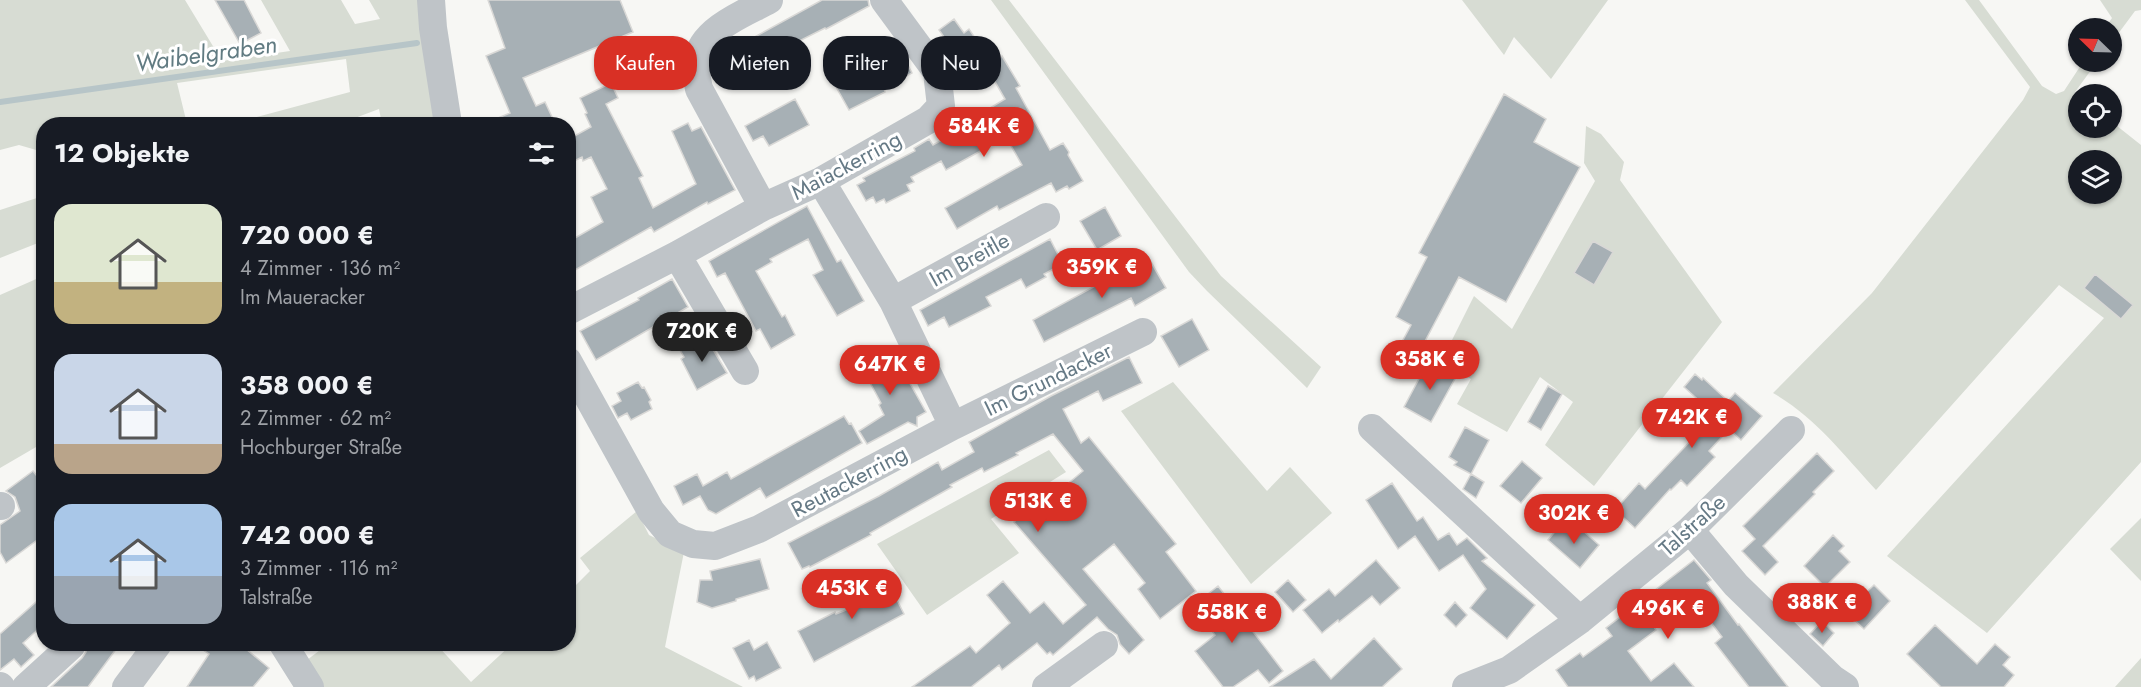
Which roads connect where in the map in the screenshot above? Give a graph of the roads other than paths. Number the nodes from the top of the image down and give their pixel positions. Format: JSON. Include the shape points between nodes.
{"nodes":[{"id":1,"x":431,"y":0,"type":"edge"},
{"id":2,"x":769,"y":0,"type":"edge"},
{"id":3,"x":884,"y":0,"type":"edge"},
{"id":4,"x":447,"y":117,"type":"edge"},
{"id":5,"x":821,"y":181,"type":"junction"},
{"id":6,"x":763,"y":207,"type":"junction"},
{"id":7,"x":1046,"y":217,"type":"dead end"},
{"id":8,"x":677,"y":255,"type":"junction"},
{"id":9,"x":893,"y":301,"type":"junction"},
{"id":10,"x":576,"y":306,"type":"edge"},
{"id":11,"x":1143,"y":332,"type":"dead end"},
{"id":12,"x":745,"y":370,"type":"dead end"},
{"id":13,"x":576,"y":375,"type":"edge"},
{"id":14,"x":953,"y":426,"type":"junction"},
{"id":15,"x":1372,"y":428,"type":"dead end"},
{"id":16,"x":1791,"y":430,"type":"dead end"},
{"id":17,"x":1690,"y":530,"type":"junction"},
{"id":18,"x":1580,"y":620,"type":"junction"},
{"id":19,"x":1104,"y":645,"type":"dead end"},
{"id":20,"x":66,"y":651,"type":"edge"},
{"id":21,"x":153,"y":651,"type":"edge"},
{"id":22,"x":287,"y":651,"type":"edge"},
{"id":23,"x":1515,"y":679,"type":"edge"},
{"id":24,"x":26,"y":687,"type":"edge"},
{"id":25,"x":126,"y":687,"type":"edge"},
{"id":26,"x":310,"y":687,"type":"edge"},
{"id":27,"x":1046,"y":687,"type":"edge"},
{"id":28,"x":1466,"y":687,"type":"edge"},
{"id":29,"x":1845,"y":687,"type":"edge"}],
"edges":[{"from":1,"to":4,"type":"street"},
{"from":2,"to":6,"type":"street","name":"Maiackerring","via":[[716,29],[702,45],[695,69],[699,88]]},
{"from":3,"to":5,"type":"street","name":"Maiackerring","via":[[937,72],[941,106],[928,120]]},
{"from":5,"to":6,"type":"street","name":"Maiackerring"},
{"from":5,"to":9,"type":"street"},
{"from":6,"to":8,"type":"street","name":"Maiackerring"},
{"from":7,"to":9,"type":"street","name":"Im Breitle"},
{"from":8,"to":10,"type":"street","name":"Maiackerring"},
{"from":8,"to":12,"type":"street"},
{"from":9,"to":14,"type":"street"},
{"from":11,"to":14,"type":"street","name":"Im Grundacker"},
{"from":13,"to":14,"type":"street","name":"Reutackerring","via":[[651,511],[670,534],[693,544],[715,546],[759,529]]},
{"from":15,"to":18,"type":"street"},
{"from":16,"to":17,"type":"street","name":"Talstraße"},
{"from":17,"to":18,"type":"street","name":"Talstraße"},
{"from":17,"to":29,"type":"street","via":[[1737,585]]},
{"from":18,"to":23,"type":"street","name":"Talstraße"},
{"from":19,"to":27,"type":"street"},
{"from":20,"to":24,"type":"street"},
{"from":21,"to":25,"type":"street"},
{"from":22,"to":26,"type":"street"},
{"from":23,"to":28,"type":"street","name":"Talstraße"}]}
